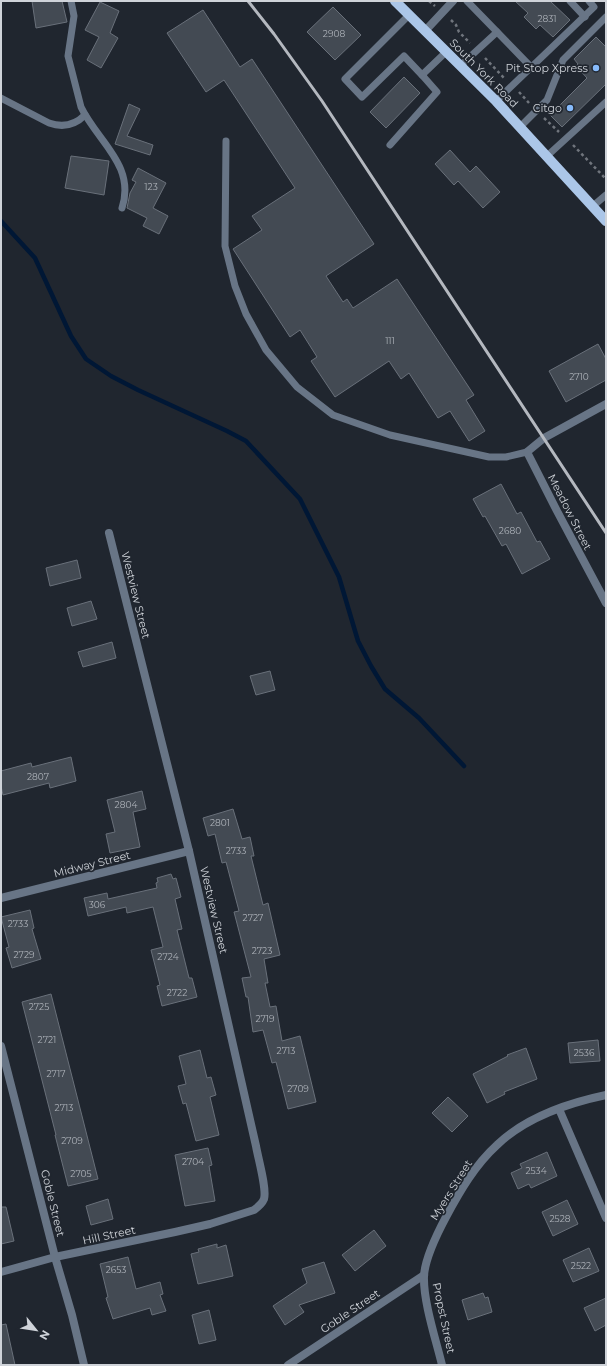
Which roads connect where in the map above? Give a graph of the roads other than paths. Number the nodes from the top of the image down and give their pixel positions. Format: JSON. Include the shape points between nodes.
{"nodes":[{"id":1,"x":72,"y":1,"type":"edge"},
{"id":2,"x":395,"y":1,"type":"edge"},
{"id":3,"x":453,"y":1,"type":"edge"},
{"id":4,"x":467,"y":1,"type":"edge"},
{"id":5,"x":570,"y":1,"type":"edge"},
{"id":6,"x":589,"y":1,"type":"edge"},
{"id":7,"x":409,"y":15,"type":"junction"},
{"id":8,"x":585,"y":16,"type":"junction"},
{"id":9,"x":606,"y":17,"type":"edge"},
{"id":10,"x":425,"y":31,"type":"junction"},
{"id":11,"x":497,"y":32,"type":"junction"},
{"id":12,"x":446,"y":52,"type":"junction"},
{"id":13,"x":460,"y":66,"type":"junction"},
{"id":14,"x":531,"y":67,"type":"junction"},
{"id":15,"x":422,"y":76,"type":"junction"},
{"id":16,"x":1,"y":98,"type":"edge"},
{"id":17,"x":496,"y":101,"type":"junction"},
{"id":18,"x":606,"y":102,"type":"edge"},
{"id":19,"x":85,"y":115,"type":"junction"},
{"id":20,"x":520,"y":127,"type":"junction"},
{"id":21,"x":226,"y":141,"type":"dead end"},
{"id":22,"x":390,"y":145,"type":"dead end"},
{"id":23,"x":547,"y":156,"type":"junction"},
{"id":24,"x":606,"y":195,"type":"edge"},
{"id":25,"x":593,"y":206,"type":"junction"},
{"id":26,"x":122,"y":208,"type":"dead end"},
{"id":27,"x":606,"y":221,"type":"edge"},
{"id":28,"x":606,"y":404,"type":"edge"},
{"id":29,"x":527,"y":452,"type":"junction"},
{"id":30,"x":109,"y":533,"type":"dead end"},
{"id":31,"x":606,"y":603,"type":"edge"},
{"id":32,"x":189,"y":851,"type":"junction"},
{"id":33,"x":1,"y":898,"type":"edge"},
{"id":34,"x":1,"y":1046,"type":"edge"},
{"id":35,"x":606,"y":1096,"type":"edge"},
{"id":36,"x":559,"y":1109,"type":"junction"},
{"id":37,"x":606,"y":1218,"type":"edge"},
{"id":38,"x":175,"y":1232,"type":"joint"},
{"id":39,"x":55,"y":1257,"type":"junction"},
{"id":40,"x":1,"y":1272,"type":"edge"},
{"id":41,"x":424,"y":1275,"type":"junction"},
{"id":42,"x":84,"y":1365,"type":"edge"},
{"id":43,"x":288,"y":1365,"type":"edge"},
{"id":44,"x":442,"y":1365,"type":"edge"}],
"edges":[{"from":1,"to":19,"type":"lane","via":[[74,16],[68,56]]},
{"from":2,"to":7,"type":"main road","name":"South York Road"},
{"from":3,"to":10,"type":"street"},
{"from":4,"to":11,"type":"lane"},
{"from":5,"to":8,"type":"lane"},
{"from":6,"to":8,"type":"lane","via":[[594,7]]},
{"from":7,"to":10,"type":"main road","name":"South York Road"},
{"from":7,"to":15,"type":"lane","via":[[345,79],[362,97],[404,56]]},
{"from":8,"to":14,"type":"lane"},
{"from":9,"to":20,"type":"lane","via":[[563,60],[547,100]]},
{"from":10,"to":12,"type":"main road","name":"South York Road"},
{"from":11,"to":13,"type":"lane"},
{"from":11,"to":14,"type":"lane"},
{"from":12,"to":13,"type":"main road","name":"South York Road"},
{"from":12,"to":15,"type":"lane"},
{"from":13,"to":17,"type":"main road","name":"South York Road"},
{"from":14,"to":17,"type":"lane"},
{"from":15,"to":22,"type":"lane","via":[[437,92]]},
{"from":16,"to":19,"type":"lane","via":[[57,126],[73,124]]},
{"from":17,"to":20,"type":"main road","name":"South York Road"},
{"from":18,"to":23,"type":"lane"},
{"from":19,"to":26,"type":"lane","via":[[116,159],[122,174],[125,186]]},
{"from":20,"to":23,"type":"main road","name":"South York Road"},
{"from":21,"to":29,"type":"lane","via":[[225,246],[235,286],[246,314],[266,350],[297,387],[333,415],[390,435],[489,456],[506,457]]},
{"from":23,"to":25,"type":"main road","name":"South York Road"},
{"from":24,"to":25,"type":"lane"},
{"from":25,"to":27,"type":"main road","name":"South York Road"},
{"from":28,"to":29,"type":"street","via":[[544,438]]},
{"from":29,"to":31,"type":"street","name":"Meadow Street"},
{"from":30,"to":32,"type":"street","name":"Westview Street"},
{"from":32,"to":33,"type":"street","name":"Midway Street"},
{"from":32,"to":38,"type":"street","name":"Westview Street","via":[[265,1191],[260,1206],[254,1210]]},
{"from":34,"to":39,"type":"street","name":"Goble Street"},
{"from":35,"to":36,"type":"street","name":"Myers Street","via":[[586,1099]]},
{"from":36,"to":37,"type":"street"},
{"from":36,"to":41,"type":"street","name":"Myers Street","via":[[511,1134],[497,1145],[470,1175],[437,1233]]},
{"from":38,"to":39,"type":"street","name":"Hill Street"},
{"from":39,"to":40,"type":"street","name":"Hill Street"},
{"from":39,"to":42,"type":"street","name":"Goble Street"},
{"from":41,"to":43,"type":"street","name":"Goble Street"},
{"from":41,"to":44,"type":"street","name":"Propst Street","via":[[425,1294]]}]}
